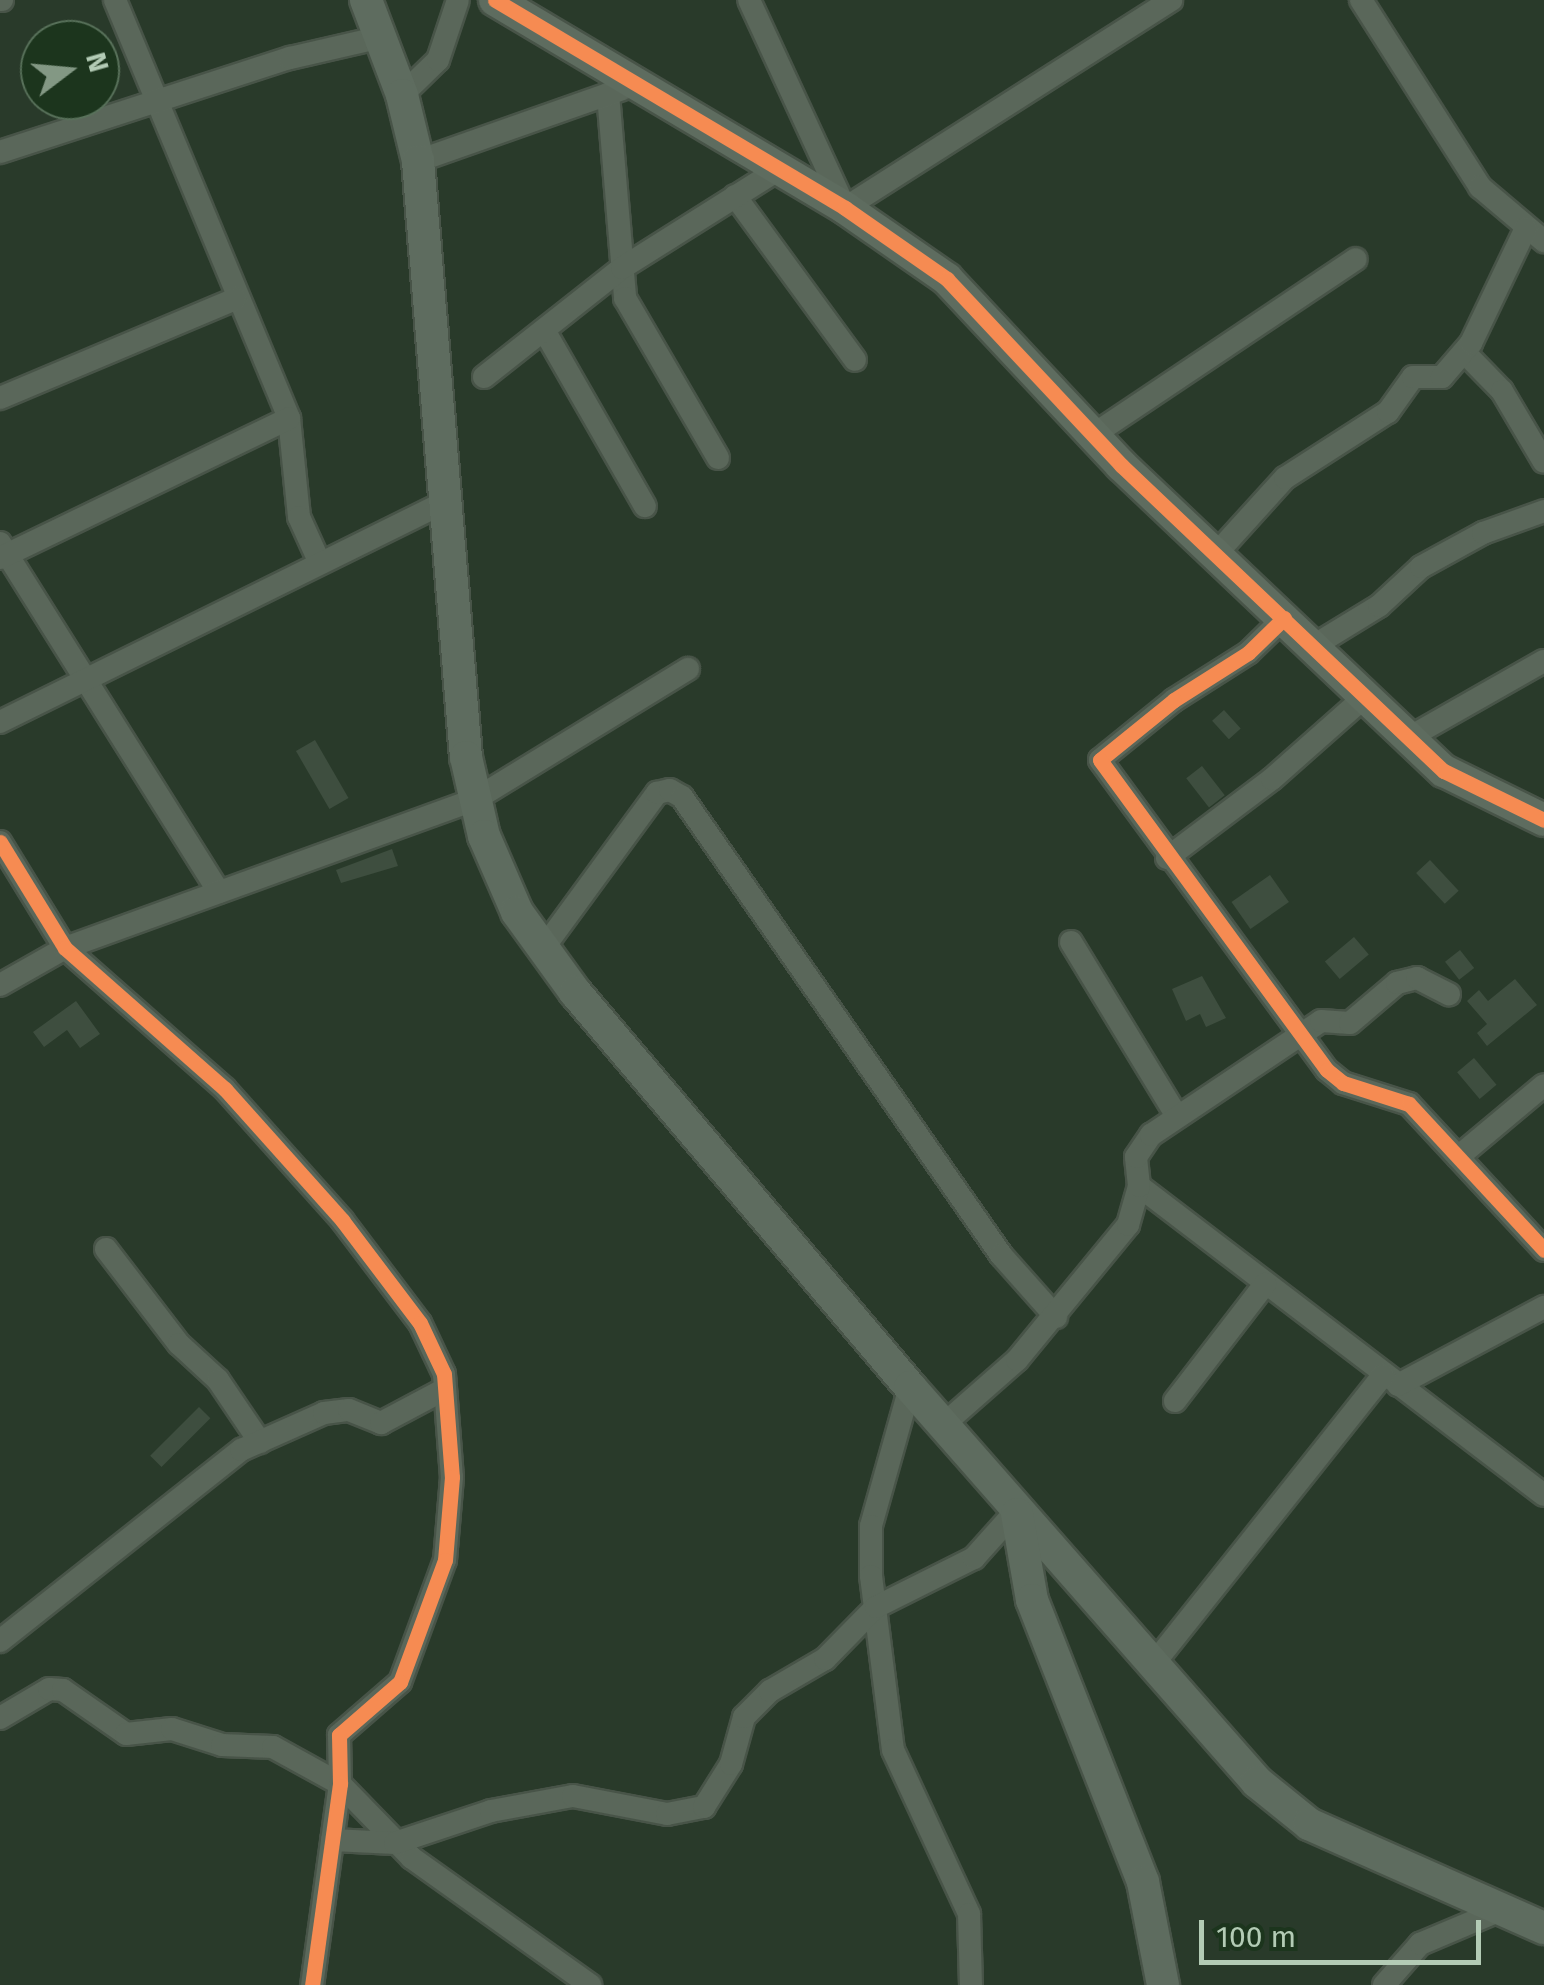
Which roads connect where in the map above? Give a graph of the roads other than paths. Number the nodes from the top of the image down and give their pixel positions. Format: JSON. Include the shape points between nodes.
{"nodes":[{"id":1,"x":115,"y":0,"type":"edge"},
{"id":2,"x":366,"y":0,"type":"edge"},
{"id":3,"x":458,"y":0,"type":"edge"},
{"id":4,"x":496,"y":0,"type":"edge"},
{"id":5,"x":1171,"y":0,"type":"edge"},
{"id":6,"x":1361,"y":0,"type":"edge"},
{"id":7,"x":758,"y":3,"type":"edge"},
{"id":8,"x":382,"y":37,"type":"junction"},
{"id":9,"x":622,"y":89,"type":"junction"},
{"id":10,"x":402,"y":95,"type":"junction"},
{"id":11,"x":156,"y":102,"type":"junction"},
{"id":12,"x":0,"y":152,"type":"edge"},
{"id":13,"x":418,"y":161,"type":"junction"},
{"id":14,"x":779,"y":169,"type":"junction"},
{"id":15,"x":735,"y":196,"type":"junction"},
{"id":16,"x":845,"y":208,"type":"junction"},
{"id":17,"x":1535,"y":234,"type":"edge"},
{"id":18,"x":1356,"y":259,"type":"dead end"},
{"id":19,"x":622,"y":268,"type":"junction"},
{"id":20,"x":235,"y":299,"type":"junction"},
{"id":21,"x":544,"y":330,"type":"junction"},
{"id":22,"x":1464,"y":352,"type":"junction"},
{"id":23,"x":855,"y":360,"type":"dead end"},
{"id":24,"x":484,"y":377,"type":"dead end"},
{"id":25,"x":0,"y":398,"type":"edge"},
{"id":26,"x":289,"y":418,"type":"junction"},
{"id":27,"x":1093,"y":435,"type":"junction"},
{"id":28,"x":718,"y":458,"type":"dead end"},
{"id":29,"x":1544,"y":462,"type":"edge"},
{"id":30,"x":444,"y":503,"type":"junction"},
{"id":31,"x":645,"y":506,"type":"dead end"},
{"id":32,"x":1544,"y":511,"type":"edge"},
{"id":33,"x":2,"y":552,"type":"edge"},
{"id":34,"x":1216,"y":554,"type":"junction"},
{"id":35,"x":320,"y":561,"type":"junction"},
{"id":36,"x":1284,"y":618,"type":"junction"},
{"id":37,"x":1316,"y":646,"type":"junction"},
{"id":38,"x":1544,"y":661,"type":"edge"},
{"id":39,"x":688,"y":669,"type":"dead end"},
{"id":40,"x":86,"y":682,"type":"junction"},
{"id":41,"x":1366,"y":695,"type":"junction"},
{"id":42,"x":0,"y":722,"type":"edge"},
{"id":43,"x":1410,"y":737,"type":"junction"},
{"id":44,"x":474,"y":800,"type":"junction"},
{"id":45,"x":1544,"y":820,"type":"edge"},
{"id":46,"x":0,"y":842,"type":"edge"},
{"id":47,"x":1167,"y":858,"type":"junction"},
{"id":48,"x":219,"y":892,"type":"junction"},
{"id":49,"x":1072,"y":942,"type":"dead end"},
{"id":50,"x":65,"y":948,"type":"junction"},
{"id":51,"x":542,"y":950,"type":"junction"},
{"id":52,"x":0,"y":985,"type":"edge"},
{"id":53,"x":1450,"y":994,"type":"dead end"},
{"id":54,"x":1303,"y":1035,"type":"junction"},
{"id":55,"x":1544,"y":1085,"type":"edge"},
{"id":56,"x":1177,"y":1116,"type":"junction"},
{"id":57,"x":1458,"y":1157,"type":"junction"},
{"id":58,"x":1139,"y":1186,"type":"junction"},
{"id":59,"x":106,"y":1249,"type":"dead end"},
{"id":60,"x":1544,"y":1250,"type":"edge"},
{"id":61,"x":1265,"y":1284,"type":"junction"},
{"id":62,"x":1544,"y":1307,"type":"edge"},
{"id":63,"x":1056,"y":1317,"type":"junction"},
{"id":64,"x":1391,"y":1380,"type":"junction"},
{"id":65,"x":910,"y":1387,"type":"junction"},
{"id":66,"x":445,"y":1389,"type":"junction"},
{"id":67,"x":1176,"y":1402,"type":"dead end"},
{"id":68,"x":943,"y":1426,"type":"junction"},
{"id":69,"x":260,"y":1442,"type":"junction"},
{"id":70,"x":1544,"y":1495,"type":"edge"},
{"id":71,"x":1016,"y":1511,"type":"junction"},
{"id":72,"x":876,"y":1607,"type":"junction"},
{"id":73,"x":0,"y":1641,"type":"edge"},
{"id":74,"x":1150,"y":1667,"type":"junction"},
{"id":75,"x":0,"y":1718,"type":"edge"},
{"id":76,"x":340,"y":1784,"type":"junction"},
{"id":77,"x":332,"y":1840,"type":"junction"},
{"id":78,"x":394,"y":1844,"type":"junction"},
{"id":79,"x":1496,"y":1912,"type":"junction"},
{"id":80,"x":1544,"y":1928,"type":"edge"},
{"id":81,"x":312,"y":1985,"type":"edge"},
{"id":82,"x":590,"y":1985,"type":"edge"},
{"id":83,"x":970,"y":1985,"type":"edge"},
{"id":84,"x":1163,"y":1985,"type":"edge"},
{"id":85,"x":1384,"y":1985,"type":"edge"}],
"edges":[{"from":1,"to":11,"type":"street"},
{"from":2,"to":8,"type":"main road"},
{"from":3,"to":10,"type":"street","via":[[438,60]]},
{"from":4,"to":9,"type":"main road"},
{"from":5,"to":16,"type":"street"},
{"from":6,"to":17,"type":"street","via":[[1480,187]]},
{"from":7,"to":16,"type":"street"},
{"from":8,"to":10,"type":"main road"},
{"from":8,"to":11,"type":"street","via":[[290,58]]},
{"from":9,"to":13,"type":"street"},
{"from":9,"to":14,"type":"main road"},
{"from":9,"to":19,"type":"street"},
{"from":10,"to":13,"type":"main road"},
{"from":11,"to":12,"type":"street"},
{"from":11,"to":20,"type":"street"},
{"from":13,"to":30,"type":"main road"},
{"from":14,"to":15,"type":"street"},
{"from":14,"to":16,"type":"main road"},
{"from":15,"to":19,"type":"street"},
{"from":15,"to":23,"type":"street"},
{"from":16,"to":27,"type":"main road","via":[[947,278]]},
{"from":17,"to":22,"type":"street"},
{"from":18,"to":27,"type":"street"},
{"from":19,"to":21,"type":"street"},
{"from":19,"to":28,"type":"street","via":[[625,298]]},
{"from":20,"to":25,"type":"street"},
{"from":20,"to":26,"type":"street"},
{"from":21,"to":24,"type":"street"},
{"from":21,"to":31,"type":"street"},
{"from":22,"to":29,"type":"street","via":[[1502,391]]},
{"from":22,"to":34,"type":"street","via":[[1442,378],[1413,377],[1388,412],[1285,478]]},
{"from":26,"to":33,"type":"street"},
{"from":26,"to":35,"type":"street","via":[[299,517]]},
{"from":27,"to":34,"type":"main road"},
{"from":30,"to":35,"type":"street"},
{"from":30,"to":44,"type":"main road","via":[[456,679]]},
{"from":32,"to":37,"type":"street","via":[[1484,533],[1421,568],[1379,606]]},
{"from":33,"to":40,"type":"street"},
{"from":34,"to":36,"type":"main road"},
{"from":35,"to":40,"type":"street"},
{"from":36,"to":37,"type":"main road"},
{"from":36,"to":47,"type":"street","via":[[1248,653],[1174,700],[1100,760]]},
{"from":37,"to":41,"type":"main road"},
{"from":38,"to":43,"type":"street"},
{"from":39,"to":44,"type":"street"},
{"from":40,"to":42,"type":"street"},
{"from":40,"to":48,"type":"street"},
{"from":41,"to":43,"type":"main road"},
{"from":41,"to":47,"type":"street","via":[[1272,779]]},
{"from":43,"to":45,"type":"main road","via":[[1444,770]]},
{"from":44,"to":48,"type":"street"},
{"from":44,"to":51,"type":"main road","via":[[498,874]]},
{"from":46,"to":50,"type":"street"},
{"from":47,"to":54,"type":"street"},
{"from":48,"to":50,"type":"street"},
{"from":49,"to":56,"type":"street"},
{"from":50,"to":52,"type":"street"},
{"from":50,"to":66,"type":"street","via":[[225,1089],[320,1194],[420,1322]]},
{"from":51,"to":63,"type":"street","via":[[657,793],[682,797],[1001,1255]]},
{"from":51,"to":65,"type":"main road"},
{"from":53,"to":54,"type":"street","via":[[1417,978],[1397,983],[1350,1023],[1321,1021]]},
{"from":54,"to":56,"type":"street"},
{"from":54,"to":57,"type":"street","via":[[1344,1083],[1408,1104]]},
{"from":55,"to":57,"type":"street"},
{"from":56,"to":58,"type":"street","via":[[1136,1157]]},
{"from":57,"to":60,"type":"street"},
{"from":58,"to":61,"type":"street"},
{"from":58,"to":63,"type":"street","via":[[1128,1225]]},
{"from":59,"to":69,"type":"street","via":[[179,1344],[218,1380]]},
{"from":61,"to":64,"type":"street"},
{"from":61,"to":67,"type":"street"},
{"from":62,"to":64,"type":"street"},
{"from":63,"to":68,"type":"street"},
{"from":64,"to":70,"type":"street"},
{"from":64,"to":74,"type":"street"},
{"from":65,"to":68,"type":"main road"},
{"from":65,"to":72,"type":"street","via":[[871,1526]]},
{"from":66,"to":69,"type":"street","via":[[381,1423],[350,1410],[324,1413]]},
{"from":66,"to":76,"type":"street","via":[[452,1477],[445,1560],[400,1682],[339,1735]]},
{"from":68,"to":71,"type":"main road"},
{"from":69,"to":73,"type":"street","via":[[241,1450]]},
{"from":71,"to":72,"type":"street","via":[[974,1558],[936,1583]]},
{"from":71,"to":74,"type":"main road"},
{"from":71,"to":84,"type":"main road","via":[[1032,1600],[1143,1882]]},
{"from":72,"to":78,"type":"street","via":[[825,1659],[770,1691],[744,1717],[730,1764],[704,1808],[667,1814],[572,1796],[491,1811]]},
{"from":72,"to":83,"type":"street","via":[[892,1750],[968,1914]]},
{"from":74,"to":79,"type":"main road","via":[[1257,1782],[1309,1824]]},
{"from":75,"to":76,"type":"street","via":[[49,1688],[62,1690],[126,1734],[172,1729],[222,1745],[273,1747]]},
{"from":76,"to":77,"type":"street"},
{"from":76,"to":78,"type":"street"},
{"from":77,"to":78,"type":"street"},
{"from":77,"to":81,"type":"street"},
{"from":78,"to":82,"type":"street"},
{"from":79,"to":80,"type":"main road"},
{"from":79,"to":85,"type":"street","via":[[1420,1944]]}]}
